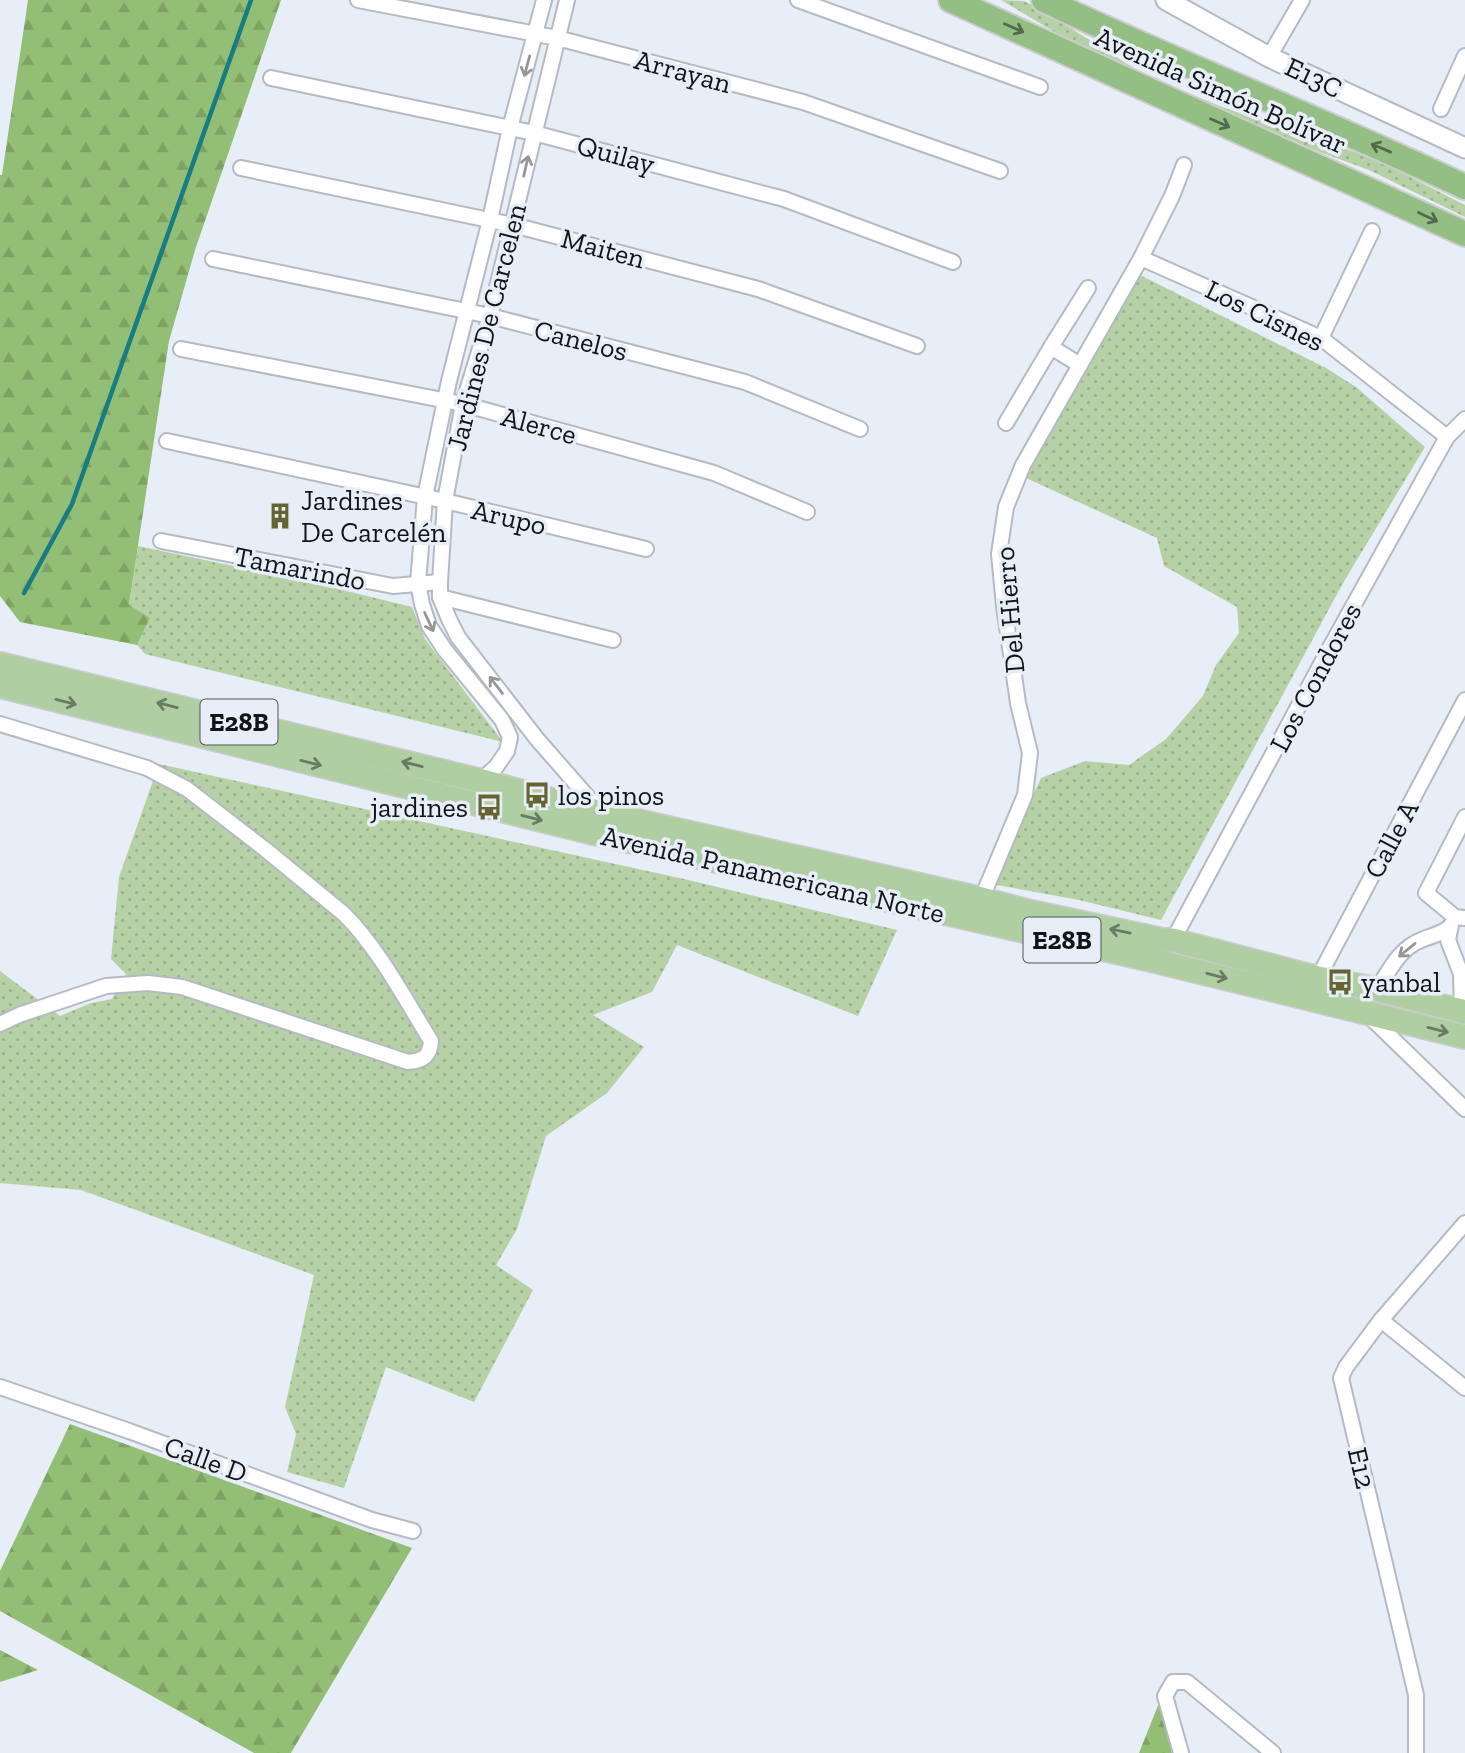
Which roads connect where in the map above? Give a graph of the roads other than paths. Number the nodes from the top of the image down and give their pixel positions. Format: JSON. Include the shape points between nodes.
{"nodes":[{"id":1,"x":358,"y":0,"type":"edge"},
{"id":2,"x":544,"y":0,"type":"edge"},
{"id":3,"x":567,"y":0,"type":"edge"},
{"id":4,"x":798,"y":0,"type":"edge"},
{"id":5,"x":951,"y":0,"type":"edge"},
{"id":6,"x":1044,"y":0,"type":"edge"},
{"id":7,"x":1166,"y":0,"type":"edge"},
{"id":8,"x":1302,"y":0,"type":"edge"},
{"id":9,"x":536,"y":33,"type":"junction"},
{"id":10,"x":557,"y":37,"type":"junction"},
{"id":11,"x":1465,"y":56,"type":"edge"},
{"id":12,"x":1269,"y":57,"type":"junction"},
{"id":13,"x":271,"y":78,"type":"dead end"},
{"id":14,"x":1040,"y":87,"type":"dead end"},
{"id":15,"x":1441,"y":109,"type":"dead end"},
{"id":16,"x":509,"y":128,"type":"junction"},
{"id":17,"x":534,"y":132,"type":"junction"},
{"id":18,"x":1465,"y":148,"type":"edge"},
{"id":19,"x":1184,"y":165,"type":"dead end"},
{"id":20,"x":241,"y":168,"type":"dead end"},
{"id":21,"x":1000,"y":171,"type":"dead end"},
{"id":22,"x":1465,"y":187,"type":"edge"},
{"id":23,"x":490,"y":220,"type":"junction"},
{"id":24,"x":513,"y":225,"type":"junction"},
{"id":25,"x":1372,"y":231,"type":"dead end"},
{"id":26,"x":1465,"y":234,"type":"edge"},
{"id":27,"x":1141,"y":258,"type":"junction"},
{"id":28,"x":213,"y":259,"type":"dead end"},
{"id":29,"x":953,"y":262,"type":"dead end"},
{"id":30,"x":1088,"y":288,"type":"dead end"},
{"id":31,"x":466,"y":311,"type":"junction"},
{"id":32,"x":490,"y":316,"type":"junction"},
{"id":33,"x":1321,"y":338,"type":"junction"},
{"id":34,"x":917,"y":346,"type":"dead end"},
{"id":35,"x":1051,"y":347,"type":"junction"},
{"id":36,"x":181,"y":349,"type":"dead end"},
{"id":37,"x":1080,"y":365,"type":"junction"},
{"id":38,"x":444,"y":400,"type":"junction"},
{"id":39,"x":463,"y":404,"type":"junction"},
{"id":40,"x":1465,"y":419,"type":"edge"},
{"id":41,"x":1006,"y":423,"type":"dead end"},
{"id":42,"x":860,"y":429,"type":"dead end"},
{"id":43,"x":1447,"y":437,"type":"junction"},
{"id":44,"x":167,"y":441,"type":"dead end"},
{"id":45,"x":425,"y":497,"type":"junction"},
{"id":46,"x":444,"y":501,"type":"junction"},
{"id":47,"x":807,"y":512,"type":"dead end"},
{"id":48,"x":161,"y":541,"type":"dead end"},
{"id":49,"x":646,"y":549,"type":"dead end"},
{"id":50,"x":418,"y":583,"type":"junction"},
{"id":51,"x":440,"y":590,"type":"junction"},
{"id":52,"x":614,"y":640,"type":"dead end"},
{"id":53,"x":0,"y":664,"type":"edge"},
{"id":54,"x":0,"y":686,"type":"edge"},
{"id":55,"x":1465,"y":700,"type":"edge"},
{"id":56,"x":0,"y":724,"type":"edge"},
{"id":57,"x":478,"y":780,"type":"junction"},
{"id":58,"x":602,"y":813,"type":"junction"},
{"id":59,"x":1465,"y":817,"type":"edge"},
{"id":60,"x":977,"y":909,"type":"junction"},
{"id":61,"x":1457,"y":921,"type":"edge"},
{"id":62,"x":1173,"y":940,"type":"junction"},
{"id":63,"x":1318,"y":978,"type":"junction"},
{"id":64,"x":1377,"y":989,"type":"junction"},
{"id":65,"x":1366,"y":1012,"type":"junction"},
{"id":66,"x":1463,"y":1012,"type":"edge"},
{"id":67,"x":0,"y":1024,"type":"edge"},
{"id":68,"x":1465,"y":1037,"type":"edge"},
{"id":69,"x":1465,"y":1109,"type":"edge"},
{"id":70,"x":1465,"y":1223,"type":"edge"},
{"id":71,"x":1381,"y":1320,"type":"junction"},
{"id":72,"x":0,"y":1387,"type":"edge"},
{"id":73,"x":1465,"y":1388,"type":"edge"},
{"id":74,"x":413,"y":1531,"type":"dead end"},
{"id":75,"x":1181,"y":1753,"type":"edge"},
{"id":76,"x":1273,"y":1753,"type":"edge"},
{"id":77,"x":1416,"y":1753,"type":"edge"}],
"edges":[{"from":1,"to":9,"type":"street","name":"Arrayan"},
{"from":2,"to":9,"type":"street","name":"Jardines De Carcelen"},
{"from":3,"to":10,"type":"street","name":"Jardines De Carcelen"},
{"from":4,"to":14,"type":"street"},
{"from":5,"to":26,"type":"highway","name":"Avenida Simón Bolívar","one_way":true},
{"from":22,"to":6,"type":"highway","name":"Avenida Simón Bolívar","one_way":true},
{"from":7,"to":12,"type":"street","name":"E13C"},
{"from":8,"to":12,"type":"street"},
{"from":9,"to":10,"type":"street","name":"Arrayan"},
{"from":9,"to":16,"type":"street","name":"Jardines De Carcelen","one_way":true},
{"from":10,"to":17,"type":"street","name":"Jardines De Carcelen"},
{"from":10,"to":21,"type":"street","name":"Arrayan","via":[[803,102]]},
{"from":11,"to":15,"type":"street"},
{"from":12,"to":18,"type":"street","name":"E13C"},
{"from":13,"to":16,"type":"street","name":"Quilay"},
{"from":16,"to":17,"type":"street","name":"Quilay"},
{"from":16,"to":23,"type":"street","name":"Jardines De Carcelen"},
{"from":24,"to":17,"type":"street","name":"Jardines De Carcelen","one_way":true},
{"from":17,"to":29,"type":"street","name":"Quilay","via":[[784,199]]},
{"from":19,"to":27,"type":"street","name":"Del Hierro"},
{"from":20,"to":23,"type":"street","name":"Maiten"},
{"from":23,"to":24,"type":"street","name":"Maiten"},
{"from":23,"to":31,"type":"street","name":"Jardines De Carcelen"},
{"from":24,"to":32,"type":"street","name":"Jardines De Carcelen"},
{"from":24,"to":34,"type":"street","name":"Maiten","via":[[758,289]]},
{"from":25,"to":33,"type":"street"},
{"from":27,"to":33,"type":"street","name":"Los Cisnes"},
{"from":27,"to":37,"type":"street","name":"Del Hierro"},
{"from":28,"to":31,"type":"street","name":"Canelos"},
{"from":30,"to":35,"type":"street"},
{"from":31,"to":32,"type":"street","name":"Canelos"},
{"from":31,"to":38,"type":"street","name":"Jardines De Carcelen"},
{"from":32,"to":39,"type":"street","name":"Jardines De Carcelen"},
{"from":32,"to":42,"type":"street","name":"Canelos","via":[[744,382]]},
{"from":33,"to":43,"type":"street","name":"Los Cisnes"},
{"from":35,"to":37,"type":"street"},
{"from":35,"to":41,"type":"street"},
{"from":36,"to":38,"type":"street","name":"Alerce"},
{"from":37,"to":60,"type":"street","name":"Del Hierro","via":[[1023,465],[1006,507],[999,554],[1004,606],[1030,753],[1025,795]]},
{"from":38,"to":39,"type":"street","name":"Alerce"},
{"from":38,"to":45,"type":"street","name":"Jardines De Carcelen"},
{"from":39,"to":46,"type":"street","name":"Jardines De Carcelen"},
{"from":39,"to":47,"type":"street","name":"Alerce","via":[[714,473]]},
{"from":40,"to":43,"type":"street","name":"Los Condores"},
{"from":43,"to":62,"type":"street","name":"Los Condores"},
{"from":44,"to":45,"type":"street","name":"Arupo"},
{"from":45,"to":46,"type":"street","name":"Arupo"},
{"from":45,"to":50,"type":"street","name":"Jardines De Carcelen"},
{"from":46,"to":49,"type":"street","name":"Arupo"},
{"from":46,"to":51,"type":"street","name":"Jardines De Carcelen"},
{"from":48,"to":50,"type":"street","name":"Tamarindo","via":[[393,586]]},
{"from":50,"to":51,"type":"street","name":"Tamarindo"},
{"from":50,"to":57,"type":"street","name":"Jardines De Carcelen","one_way":true,"via":[[429,626],[502,720],[510,737],[496,767]]},
{"from":51,"to":52,"type":"street","name":"Tamarindo"},
{"from":58,"to":51,"type":"street","name":"Jardines De Carcelen","one_way":true,"via":[[458,637]]},
{"from":57,"to":53,"type":"main road","name":"Avenida Panamericana Norte","number":"E28B","one_way":true},
{"from":54,"to":60,"type":"main road","name":"Avenida Panamericana Norte","number":"E28B","one_way":true,"via":[[593,833]]},
{"from":55,"to":63,"type":"street","name":"Calle A"},
{"from":56,"to":67,"type":"street","via":[[146,768],[187,789],[349,919],[431,1041],[426,1057],[408,1062],[182,987],[148,983],[106,986]]},
{"from":57,"to":58,"type":"main road","name":"Avenida Panamericana Norte","number":"E28B"},
{"from":58,"to":60,"type":"main road","name":"Avenida Panamericana Norte","number":"E28B"},
{"from":59,"to":61,"type":"street","via":[[1426,892]]},
{"from":62,"to":60,"type":"main road","name":"Avenida Panamericana Norte","number":"E28B","one_way":true,"via":[[1027,912]]},
{"from":60,"to":65,"type":"main road","name":"Avenida Panamericana Norte","number":"E28B","one_way":true,"via":[[1151,960]]},
{"from":61,"to":64,"type":"street","one_way":true,"via":[[1399,955]]},
{"from":61,"to":66,"type":"street","via":[[1448,940],[1461,974]]},
{"from":62,"to":63,"type":"main road","name":"Avenida Panamericana Norte","number":"E28B"},
{"from":63,"to":64,"type":"main road","name":"Avenida Panamericana Norte","number":"E28B"},
{"from":64,"to":66,"type":"main road","name":"Avenida Panamericana Norte","number":"E28B"},
{"from":65,"to":68,"type":"main road","name":"Avenida Panamericana Norte","number":"E28B","one_way":true},
{"from":65,"to":69,"type":"street"},
{"from":70,"to":71,"type":"street","name":"E12"},
{"from":71,"to":73,"type":"street"},
{"from":71,"to":77,"type":"street","name":"E12","via":[[1341,1378],[1416,1695]]},
{"from":72,"to":74,"type":"street","name":"Calle D"},
{"from":75,"to":76,"type":"street","via":[[1165,1696],[1174,1682],[1187,1682]]}]}
